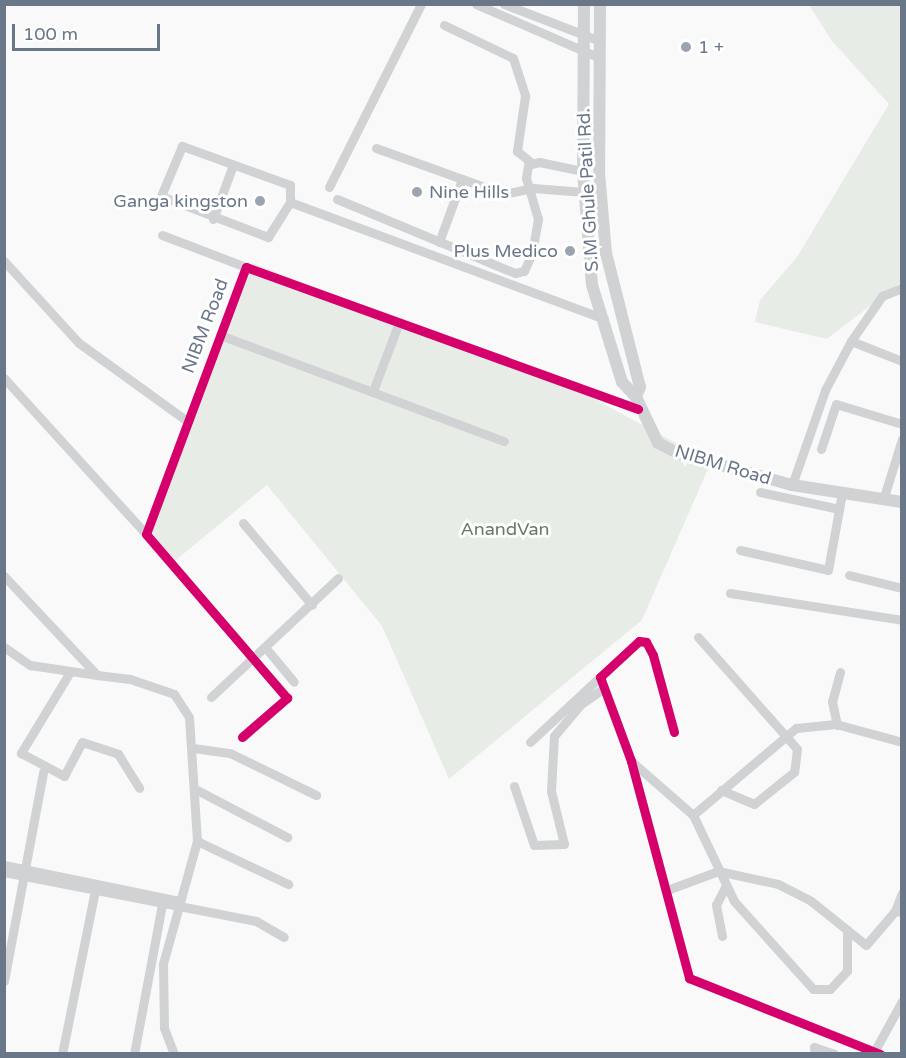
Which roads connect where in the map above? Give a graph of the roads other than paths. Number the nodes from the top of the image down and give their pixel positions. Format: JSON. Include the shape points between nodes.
{"nodes":[{"id":1,"x":421,"y":4,"type":"edge"},
{"id":2,"x":476,"y":4,"type":"edge"},
{"id":3,"x":504,"y":4,"type":"edge"},
{"id":4,"x":584,"y":4,"type":"edge"},
{"id":5,"x":600,"y":4,"type":"edge"},
{"id":6,"x":444,"y":25,"type":"dead end"},
{"id":7,"x":584,"y":36,"type":"junction"},
{"id":8,"x":598,"y":40,"type":"junction"},
{"id":9,"x":584,"y":51,"type":"junction"},
{"id":10,"x":598,"y":57,"type":"junction"},
{"id":11,"x":376,"y":148,"type":"dead end"},
{"id":12,"x":532,"y":163,"type":"junction"},
{"id":13,"x":232,"y":165,"type":"junction"},
{"id":14,"x":583,"y":171,"type":"junction"},
{"id":15,"x":462,"y":179,"type":"junction"},
{"id":16,"x":328,"y":187,"type":"dead end"},
{"id":17,"x":533,"y":188,"type":"junction"},
{"id":18,"x":584,"y":192,"type":"junction"},
{"id":19,"x":337,"y":199,"type":"dead end"},
{"id":20,"x":290,"y":202,"type":"junction"},
{"id":21,"x":213,"y":219,"type":"junction"},
{"id":22,"x":162,"y":235,"type":"dead end"},
{"id":23,"x":439,"y":242,"type":"junction"},
{"id":24,"x":4,"y":261,"type":"edge"},
{"id":25,"x":246,"y":267,"type":"junction"},
{"id":26,"x":902,"y":288,"type":"edge"},
{"id":27,"x":604,"y":319,"type":"junction"},
{"id":28,"x":398,"y":324,"type":"junction"},
{"id":29,"x":220,"y":335,"type":"junction"},
{"id":30,"x":851,"y":341,"type":"junction"},
{"id":31,"x":902,"y":361,"type":"edge"},
{"id":32,"x":4,"y":378,"type":"edge"},
{"id":33,"x":373,"y":391,"type":"junction"},
{"id":34,"x":637,"y":403,"type":"junction"},
{"id":35,"x":187,"y":421,"type":"junction"},
{"id":36,"x":902,"y":424,"type":"edge"},
{"id":37,"x":902,"y":439,"type":"edge"},
{"id":38,"x":504,"y":441,"type":"dead end"},
{"id":39,"x":821,"y":448,"type":"dead end"},
{"id":40,"x":792,"y":485,"type":"junction"},
{"id":41,"x":760,"y":492,"type":"dead end"},
{"id":42,"x":842,"y":493,"type":"junction"},
{"id":43,"x":883,"y":500,"type":"junction"},
{"id":44,"x":902,"y":502,"type":"edge"},
{"id":45,"x":839,"y":509,"type":"junction"},
{"id":46,"x":243,"y":523,"type":"dead end"},
{"id":47,"x":146,"y":534,"type":"junction"},
{"id":48,"x":740,"y":550,"type":"dead end"},
{"id":49,"x":849,"y":575,"type":"dead end"},
{"id":50,"x":4,"y":576,"type":"edge"},
{"id":51,"x":338,"y":578,"type":"dead end"},
{"id":52,"x":902,"y":588,"type":"edge"},
{"id":53,"x":730,"y":593,"type":"dead end"},
{"id":54,"x":312,"y":605,"type":"junction"},
{"id":55,"x":902,"y":620,"type":"edge"},
{"id":56,"x":699,"y":637,"type":"dead end"},
{"id":57,"x":4,"y":647,"type":"edge"},
{"id":58,"x":265,"y":647,"type":"junction"},
{"id":59,"x":253,"y":658,"type":"junction"},
{"id":60,"x":70,"y":672,"type":"junction"},
{"id":61,"x":840,"y":672,"type":"dead end"},
{"id":62,"x":97,"y":675,"type":"junction"},
{"id":63,"x":600,"y":677,"type":"junction"},
{"id":64,"x":294,"y":682,"type":"dead end"},
{"id":65,"x":604,"y":688,"type":"junction"},
{"id":66,"x":211,"y":697,"type":"dead end"},
{"id":67,"x":837,"y":725,"type":"junction"},
{"id":68,"x":674,"y":732,"type":"dead end"},
{"id":69,"x":786,"y":736,"type":"junction"},
{"id":70,"x":242,"y":737,"type":"dead end"},
{"id":71,"x":530,"y":742,"type":"dead end"},
{"id":72,"x":902,"y":742,"type":"edge"},
{"id":73,"x":193,"y":748,"type":"junction"},
{"id":74,"x":631,"y":761,"type":"junction"},
{"id":75,"x":43,"y":772,"type":"dead end"},
{"id":76,"x":514,"y":786,"type":"dead end"},
{"id":77,"x":139,"y":788,"type":"dead end"},
{"id":78,"x":197,"y":790,"type":"junction"},
{"id":79,"x":721,"y":790,"type":"junction"},
{"id":80,"x":316,"y":795,"type":"dead end"},
{"id":81,"x":693,"y":815,"type":"junction"},
{"id":82,"x":288,"y":837,"type":"dead end"},
{"id":83,"x":197,"y":841,"type":"junction"},
{"id":84,"x":4,"y":865,"type":"edge"},
{"id":85,"x":718,"y":871,"type":"junction"},
{"id":86,"x":4,"y":872,"type":"edge"},
{"id":87,"x":28,"y":873,"type":"junction"},
{"id":88,"x":288,"y":884,"type":"dead end"},
{"id":89,"x":726,"y":885,"type":"junction"},
{"id":90,"x":96,"y":886,"type":"junction"},
{"id":91,"x":667,"y":890,"type":"junction"},
{"id":92,"x":902,"y":893,"type":"edge"},
{"id":93,"x":162,"y":904,"type":"junction"},
{"id":94,"x":179,"y":904,"type":"junction"},
{"id":95,"x":898,"y":911,"type":"edge"},
{"id":96,"x":847,"y":930,"type":"junction"},
{"id":97,"x":722,"y":936,"type":"dead end"},
{"id":98,"x":284,"y":937,"type":"dead end"},
{"id":99,"x":4,"y":981,"type":"edge"},
{"id":100,"x":902,"y":1001,"type":"edge"},
{"id":101,"x":815,"y":1050,"type":"edge"},
{"id":102,"x":62,"y":1053,"type":"edge"},
{"id":103,"x":134,"y":1053,"type":"edge"},
{"id":104,"x":174,"y":1053,"type":"edge"},
{"id":105,"x":834,"y":1053,"type":"edge"},
{"id":106,"x":877,"y":1053,"type":"edge"}],
"edges":[{"from":1,"to":16,"type":"street"},
{"from":2,"to":9,"type":"street"},
{"from":3,"to":7,"type":"street"},
{"from":4,"to":7,"type":"street","name":"S.M Ghule Patil Rd."},
{"from":5,"to":8,"type":"street","name":"S.M Ghule Patil Rd."},
{"from":6,"to":12,"type":"street","via":[[513,58],[525,96],[517,151]]},
{"from":7,"to":8,"type":"street"},
{"from":7,"to":9,"type":"street","name":"S.M Ghule Patil Rd."},
{"from":8,"to":10,"type":"street","name":"S.M Ghule Patil Rd."},
{"from":9,"to":10,"type":"street"},
{"from":9,"to":14,"type":"street","name":"S.M Ghule Patil Rd."},
{"from":10,"to":34,"type":"street","name":"S.M Ghule Patil Rd.","via":[[599,173],[606,253],[640,387]]},
{"from":11,"to":15,"type":"street"},
{"from":12,"to":14,"type":"street"},
{"from":12,"to":17,"type":"street","via":[[526,175]]},
{"from":13,"to":20,"type":"street","via":[[290,185]]},
{"from":13,"to":21,"type":"street"},
{"from":13,"to":21,"type":"street","via":[[182,146],[168,171],[162,200]]},
{"from":14,"to":18,"type":"street","name":"S.M Ghule Patil Rd."},
{"from":15,"to":17,"type":"street","via":[[504,194]]},
{"from":15,"to":23,"type":"street"},
{"from":17,"to":18,"type":"street"},
{"from":17,"to":23,"type":"street","via":[[538,219],[524,271],[515,273]]},
{"from":18,"to":27,"type":"street","name":"S.M Ghule Patil Rd.","via":[[592,285]]},
{"from":19,"to":23,"type":"street"},
{"from":20,"to":21,"type":"street","via":[[268,237]]},
{"from":20,"to":27,"type":"street"},
{"from":22,"to":25,"type":"street"},
{"from":24,"to":35,"type":"street","via":[[79,343]]},
{"from":25,"to":28,"type":"street","name":"NIBM Road"},
{"from":25,"to":29,"type":"street","name":"NIBM Road"},
{"from":26,"to":30,"type":"street","via":[[882,296]]},
{"from":27,"to":34,"type":"street","name":"S.M Ghule Patil Rd.","via":[[622,382]]},
{"from":28,"to":33,"type":"street"},
{"from":28,"to":34,"type":"street","name":"NIBM Road"},
{"from":29,"to":33,"type":"street"},
{"from":29,"to":35,"type":"street","name":"NIBM Road"},
{"from":30,"to":31,"type":"street"},
{"from":30,"to":40,"type":"street","via":[[825,390]]},
{"from":32,"to":47,"type":"street"},
{"from":33,"to":38,"type":"street"},
{"from":34,"to":40,"type":"street","name":"NIBM Road","via":[[658,444]]},
{"from":35,"to":47,"type":"street","name":"NIBM Road"},
{"from":36,"to":39,"type":"street","via":[[836,404]]},
{"from":37,"to":43,"type":"street"},
{"from":40,"to":42,"type":"street","name":"NIBM Road"},
{"from":41,"to":45,"type":"street"},
{"from":42,"to":43,"type":"street","name":"NIBM Road"},
{"from":42,"to":45,"type":"street"},
{"from":43,"to":44,"type":"street","name":"NIBM Road"},
{"from":45,"to":48,"type":"street","via":[[828,570]]},
{"from":46,"to":54,"type":"street"},
{"from":47,"to":59,"type":"street"},
{"from":49,"to":52,"type":"street"},
{"from":50,"to":62,"type":"street"},
{"from":51,"to":54,"type":"street"},
{"from":53,"to":55,"type":"street"},
{"from":54,"to":58,"type":"street"},
{"from":56,"to":69,"type":"street"},
{"from":57,"to":60,"type":"street","via":[[19,661]]},
{"from":58,"to":59,"type":"street"},
{"from":58,"to":64,"type":"street"},
{"from":59,"to":66,"type":"street"},
{"from":59,"to":70,"type":"street","via":[[287,698]]},
{"from":60,"to":62,"type":"street"},
{"from":60,"to":77,"type":"street","via":[[21,753],[64,776],[82,742],[118,754]]},
{"from":61,"to":67,"type":"street","via":[[832,702]]},
{"from":62,"to":73,"type":"street","via":[[130,678],[174,694],[189,717]]},
{"from":63,"to":65,"type":"street"},
{"from":63,"to":68,"type":"street","via":[[630,648],[646,642]]},
{"from":63,"to":71,"type":"street"},
{"from":65,"to":74,"type":"street"},
{"from":65,"to":76,"type":"street","via":[[581,704],[554,736],[551,791],[564,844],[534,845]]},
{"from":67,"to":69,"type":"street","via":[[796,728]]},
{"from":67,"to":72,"type":"street"},
{"from":69,"to":79,"type":"street"},
{"from":69,"to":79,"type":"street","via":[[797,749],[794,772],[754,804]]},
{"from":73,"to":78,"type":"street"},
{"from":73,"to":80,"type":"street","via":[[230,753]]},
{"from":74,"to":81,"type":"street"},
{"from":74,"to":91,"type":"street"},
{"from":75,"to":87,"type":"street"},
{"from":78,"to":82,"type":"street"},
{"from":78,"to":83,"type":"street"},
{"from":79,"to":81,"type":"street"},
{"from":81,"to":85,"type":"street"},
{"from":83,"to":88,"type":"street"},
{"from":83,"to":94,"type":"street"},
{"from":84,"to":87,"type":"street"},
{"from":85,"to":89,"type":"street"},
{"from":85,"to":91,"type":"street"},
{"from":85,"to":96,"type":"street","via":[[778,884]]},
{"from":86,"to":87,"type":"street"},
{"from":87,"to":90,"type":"street"},
{"from":87,"to":99,"type":"street"},
{"from":89,"to":96,"type":"street","via":[[754,927],[813,989],[831,989],[847,971]]},
{"from":89,"to":97,"type":"street","via":[[716,904]]},
{"from":90,"to":93,"type":"street"},
{"from":90,"to":94,"type":"street"},
{"from":90,"to":102,"type":"street"},
{"from":91,"to":106,"type":"street","via":[[689,978]]},
{"from":92,"to":95,"type":"street"},
{"from":93,"to":94,"type":"street"},
{"from":93,"to":103,"type":"street"},
{"from":94,"to":98,"type":"street","via":[[256,921]]},
{"from":94,"to":104,"type":"street","via":[[162,987],[164,1028]]},
{"from":95,"to":96,"type":"street","via":[[866,945]]},
{"from":100,"to":106,"type":"street"},
{"from":101,"to":105,"type":"street"}]}
